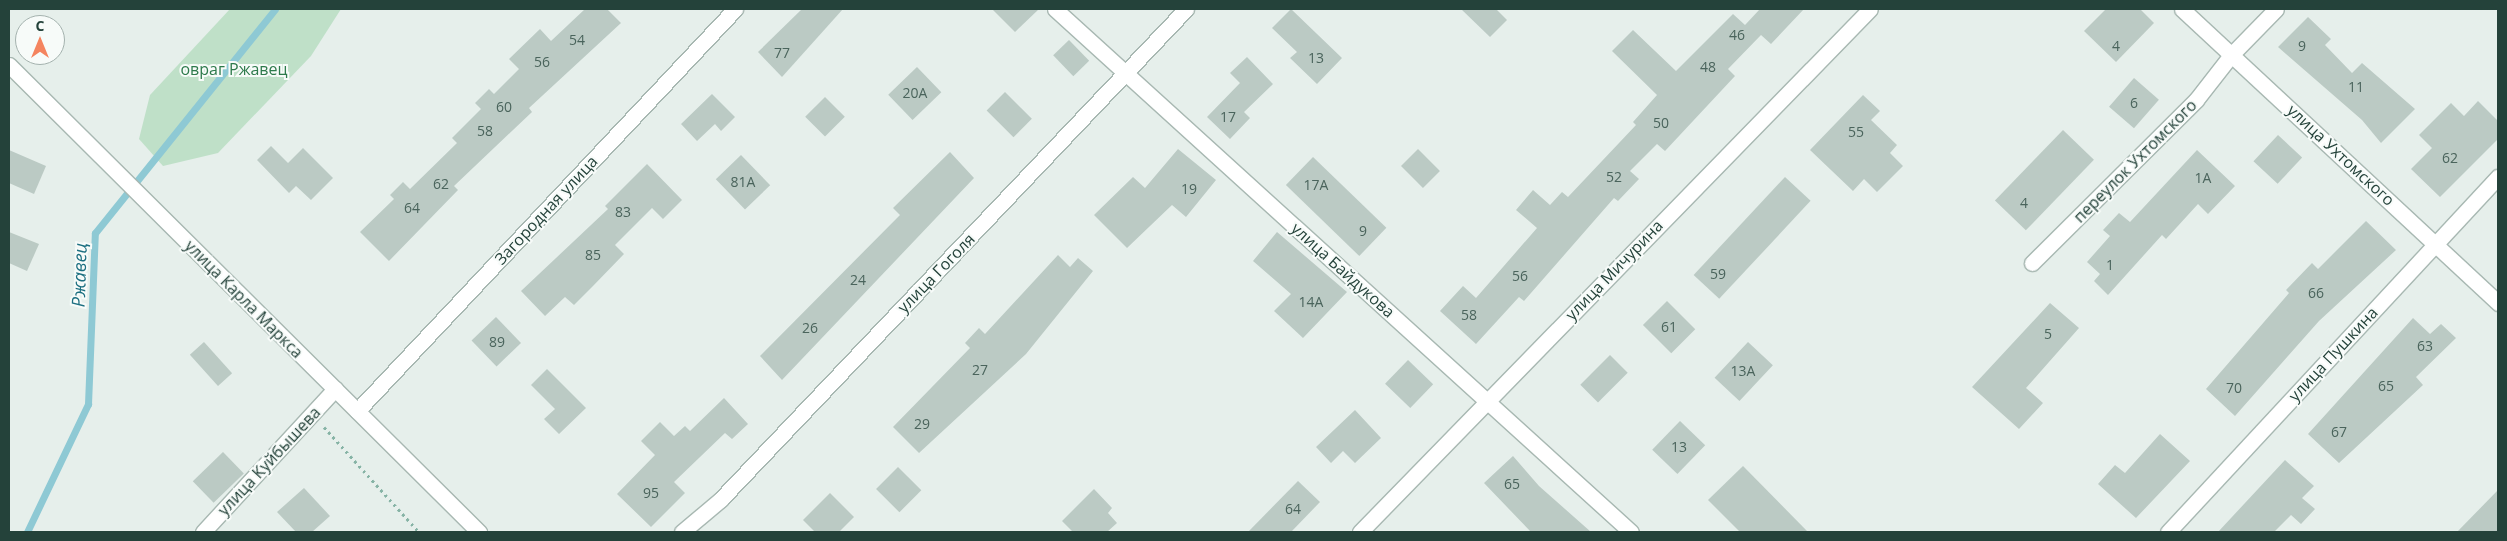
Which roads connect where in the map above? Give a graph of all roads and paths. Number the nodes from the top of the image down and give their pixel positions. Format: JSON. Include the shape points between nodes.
{"nodes":[{"id":1,"x":735,"y":9,"type":"edge"},
{"id":2,"x":1055,"y":9,"type":"edge"},
{"id":3,"x":1186,"y":9,"type":"edge"},
{"id":4,"x":1870,"y":9,"type":"edge"},
{"id":5,"x":2182,"y":9,"type":"edge"},
{"id":6,"x":2276,"y":9,"type":"edge"},
{"id":7,"x":2231,"y":55,"type":"junction"},
{"id":8,"x":9,"y":65,"type":"edge"},
{"id":9,"x":1125,"y":76,"type":"junction"},
{"id":10,"x":2498,"y":177,"type":"edge"},
{"id":11,"x":2435,"y":243,"type":"junction"},
{"id":12,"x":2032,"y":263,"type":"dead end"},
{"id":13,"x":2498,"y":303,"type":"edge"},
{"id":14,"x":335,"y":389,"type":"junction"},
{"id":15,"x":1487,"y":399,"type":"junction"},
{"id":16,"x":356,"y":411,"type":"junction"},
{"id":17,"x":312,"y":414,"type":"junction"},
{"id":18,"x":203,"y":532,"type":"edge"},
{"id":19,"x":419,"y":532,"type":"edge"},
{"id":20,"x":479,"y":532,"type":"edge"},
{"id":21,"x":682,"y":532,"type":"edge"},
{"id":22,"x":1360,"y":532,"type":"edge"},
{"id":23,"x":1631,"y":532,"type":"edge"},
{"id":24,"x":2168,"y":532,"type":"edge"}],
"edges":[{"from":1,"to":16,"type":"street","name":"Загородная улица"},
{"from":2,"to":9,"type":"street","name":"улица Байдукова"},
{"from":3,"to":9,"type":"street","name":"улица Гоголя"},
{"from":4,"to":15,"type":"street","name":"улица Мичурина"},
{"from":5,"to":7,"type":"street","name":"улица Ухтомского"},
{"from":6,"to":7,"type":"street","name":"переулок Ухтомского"},
{"from":7,"to":11,"type":"street","name":"улица Ухтомского"},
{"from":7,"to":12,"type":"street","name":"переулок Ухтомского","via":[[2196,100]]},
{"from":8,"to":14,"type":"street","name":"улица Карла Маркса"},
{"from":9,"to":15,"type":"street","name":"улица Байдукова"},
{"from":9,"to":21,"type":"street","name":"улица Гоголя","via":[[720,500]]},
{"from":10,"to":11,"type":"street","name":"улица Пушкина"},
{"from":11,"to":13,"type":"street","name":"улица Ухтомского"},
{"from":11,"to":24,"type":"street","name":"улица Пушкина"},
{"from":14,"to":16,"type":"street","name":"улица Карла Маркса"},
{"from":14,"to":17,"type":"street","name":"улица Куйбышева"},
{"from":15,"to":22,"type":"street","name":"улица Мичурина"},
{"from":15,"to":23,"type":"street","name":"улица Байдукова"},
{"from":16,"to":20,"type":"street","name":"улица Карла Маркса"},
{"from":17,"to":18,"type":"street","name":"улица Куйбышева"},
{"from":17,"to":19,"type":"path"}]}
